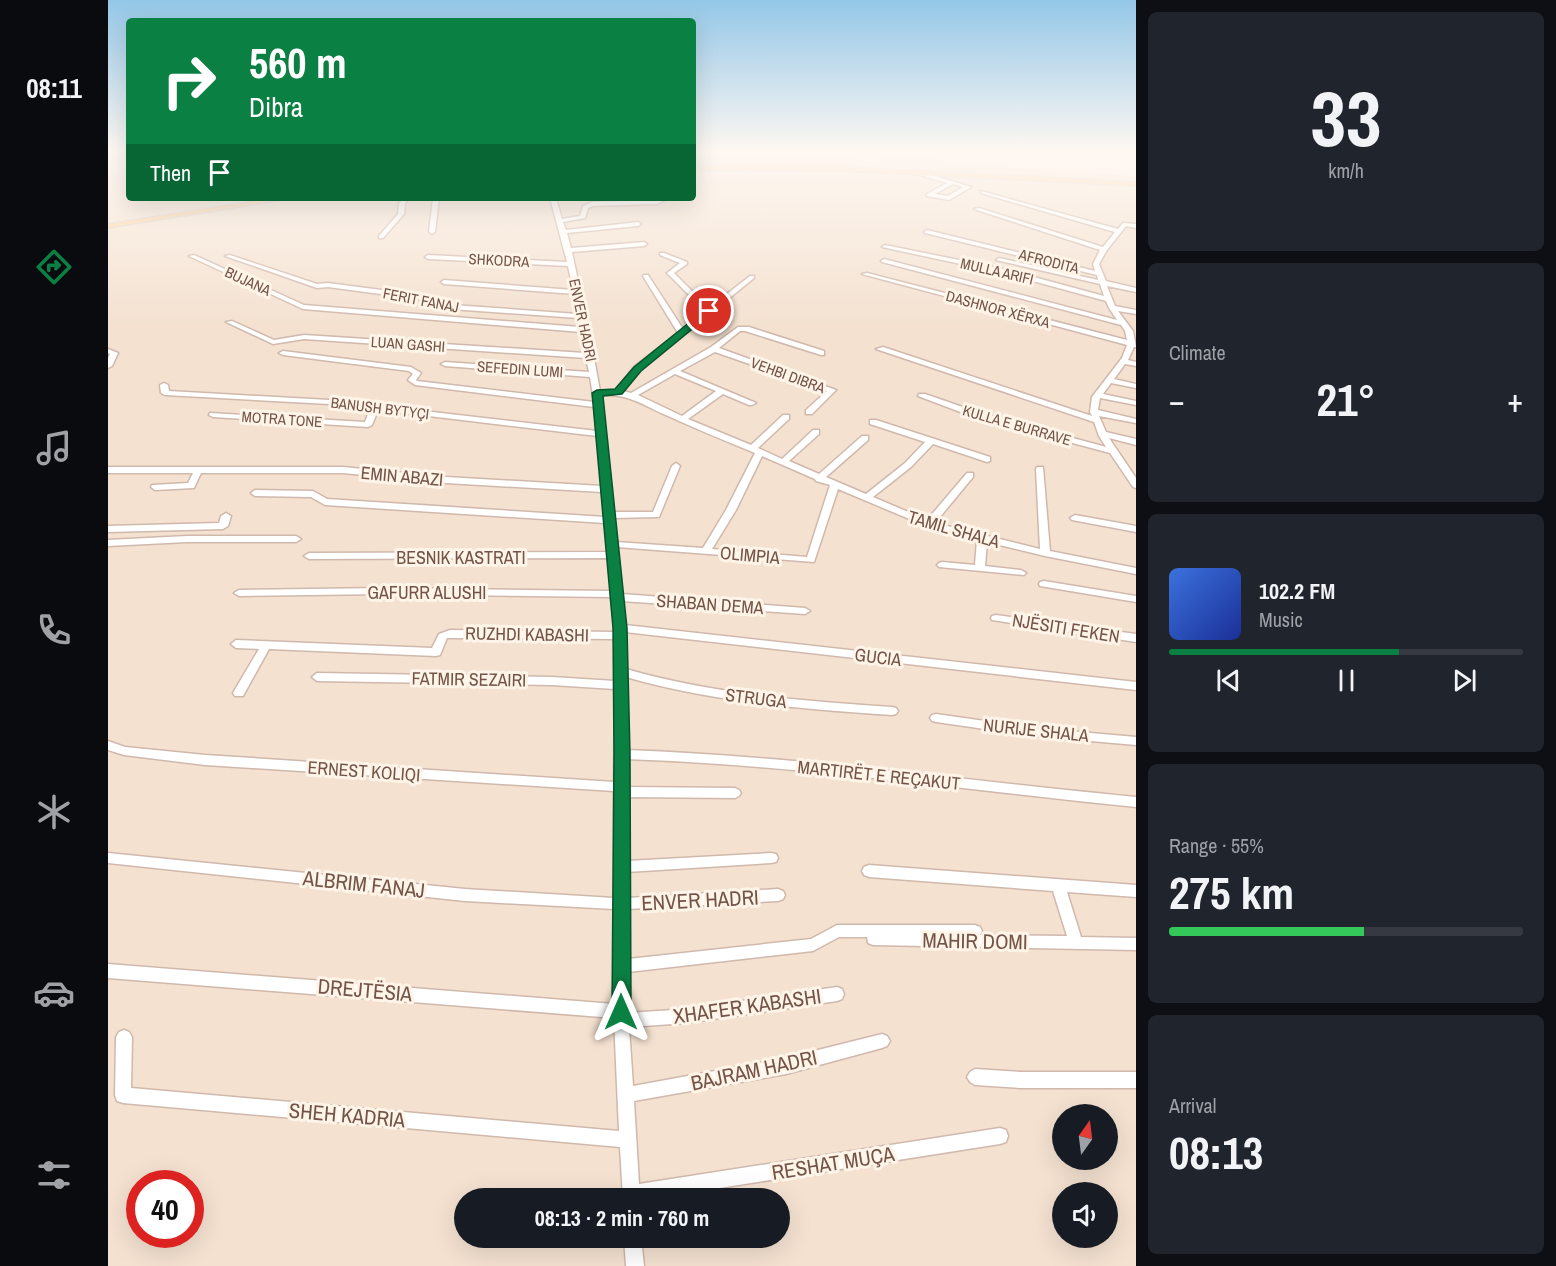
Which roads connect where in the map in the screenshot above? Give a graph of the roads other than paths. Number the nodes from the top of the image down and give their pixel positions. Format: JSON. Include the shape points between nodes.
{"nodes":[{"id":1,"x":190,"y":210,"type":"edge"},
{"id":2,"x":205,"y":210,"type":"edge"},
{"id":3,"x":401,"y":210,"type":"edge"},
{"id":4,"x":435,"y":210,"type":"edge"},
{"id":5,"x":556,"y":210,"type":"edge"},
{"id":6,"x":584,"y":210,"type":"edge"},
{"id":7,"x":979,"y":210,"type":"edge"},
{"id":8,"x":1046,"y":210,"type":"edge"},
{"id":9,"x":560,"y":221,"type":"junction"},
{"id":10,"x":108,"y":224,"type":"edge"},
{"id":11,"x":638,"y":224,"type":"dead end"},
{"id":12,"x":1136,"y":226,"type":"edge"},
{"id":13,"x":1118,"y":231,"type":"junction"},
{"id":14,"x":432,"y":232,"type":"dead end"},
{"id":15,"x":564,"y":232,"type":"junction"},
{"id":16,"x":927,"y":232,"type":"dead end"},
{"id":17,"x":381,"y":237,"type":"dead end"},
{"id":18,"x":644,"y":244,"type":"dead end"},
{"id":19,"x":885,"y":247,"type":"dead end"},
{"id":20,"x":1104,"y":249,"type":"junction"},
{"id":21,"x":568,"y":250,"type":"junction"},
{"id":22,"x":662,"y":254,"type":"dead end"},
{"id":23,"x":192,"y":256,"type":"dead end"},
{"id":24,"x":228,"y":256,"type":"dead end"},
{"id":25,"x":428,"y":257,"type":"dead end"},
{"id":26,"x":999,"y":260,"type":"dead end"},
{"id":27,"x":884,"y":261,"type":"dead end"},
{"id":28,"x":570,"y":264,"type":"junction"},
{"id":29,"x":865,"y":274,"type":"dead end"},
{"id":30,"x":1100,"y":274,"type":"junction"},
{"id":31,"x":646,"y":276,"type":"dead end"},
{"id":32,"x":752,"y":277,"type":"dead end"},
{"id":33,"x":444,"y":282,"type":"dead end"},
{"id":34,"x":1104,"y":284,"type":"junction"},
{"id":35,"x":1136,"y":290,"type":"edge"},
{"id":36,"x":576,"y":292,"type":"junction"},
{"id":37,"x":1108,"y":299,"type":"junction"},
{"id":38,"x":1112,"y":308,"type":"junction"},
{"id":39,"x":709,"y":311,"type":"junction"},
{"id":40,"x":1136,"y":312,"type":"edge"},
{"id":41,"x":583,"y":316,"type":"junction"},
{"id":42,"x":230,"y":322,"type":"dead end"},
{"id":43,"x":1122,"y":323,"type":"junction"},
{"id":44,"x":586,"y":330,"type":"junction"},
{"id":45,"x":1132,"y":332,"type":"edge"},
{"id":46,"x":682,"y":333,"type":"junction"},
{"id":47,"x":1134,"y":345,"type":"edge"},
{"id":48,"x":714,"y":349,"type":"junction"},
{"id":49,"x":880,"y":349,"type":"dead end"},
{"id":50,"x":108,"y":351,"type":"edge"},
{"id":51,"x":283,"y":353,"type":"dead end"},
{"id":52,"x":821,"y":353,"type":"dead end"},
{"id":53,"x":591,"y":356,"type":"junction"},
{"id":54,"x":1123,"y":361,"type":"junction"},
{"id":55,"x":445,"y":364,"type":"dead end"},
{"id":56,"x":1136,"y":364,"type":"edge"},
{"id":57,"x":108,"y":366,"type":"edge"},
{"id":58,"x":676,"y":372,"type":"junction"},
{"id":59,"x":594,"y":375,"type":"junction"},
{"id":60,"x":1108,"y":380,"type":"junction"},
{"id":61,"x":164,"y":386,"type":"dead end"},
{"id":62,"x":1136,"y":386,"type":"edge"},
{"id":63,"x":618,"y":392,"type":"junction"},
{"id":64,"x":720,"y":392,"type":"dead end"},
{"id":65,"x":597,"y":393,"type":"junction"},
{"id":66,"x":634,"y":394,"type":"junction"},
{"id":67,"x":1097,"y":395,"type":"junction"},
{"id":68,"x":922,"y":396,"type":"dead end"},
{"id":69,"x":752,"y":403,"type":"dead end"},
{"id":70,"x":1136,"y":403,"type":"edge"},
{"id":71,"x":598,"y":405,"type":"junction"},
{"id":72,"x":375,"y":407,"type":"junction"},
{"id":73,"x":809,"y":412,"type":"dead end"},
{"id":74,"x":213,"y":415,"type":"dead end"},
{"id":75,"x":1095,"y":416,"type":"junction"},
{"id":76,"x":786,"y":417,"type":"dead end"},
{"id":77,"x":683,"y":419,"type":"junction"},
{"id":78,"x":873,"y":422,"type":"dead end"},
{"id":79,"x":1136,"y":422,"type":"edge"},
{"id":80,"x":816,"y":432,"type":"dead end"},
{"id":81,"x":601,"y":434,"type":"junction"},
{"id":82,"x":1102,"y":434,"type":"junction"},
{"id":83,"x":866,"y":438,"type":"dead end"},
{"id":84,"x":931,"y":441,"type":"junction"},
{"id":85,"x":1136,"y":442,"type":"edge"},
{"id":86,"x":755,"y":451,"type":"junction"},
{"id":87,"x":1112,"y":451,"type":"junction"},
{"id":88,"x":987,"y":459,"type":"dead end"},
{"id":89,"x":783,"y":463,"type":"junction"},
{"id":90,"x":676,"y":466,"type":"dead end"},
{"id":91,"x":108,"y":470,"type":"edge"},
{"id":92,"x":198,"y":470,"type":"junction"},
{"id":93,"x":1040,"y":470,"type":"dead end"},
{"id":94,"x":1132,"y":474,"type":"edge"},
{"id":95,"x":970,"y":475,"type":"dead end"},
{"id":96,"x":819,"y":478,"type":"junction"},
{"id":97,"x":1136,"y":484,"type":"edge"},
{"id":98,"x":835,"y":485,"type":"junction"},
{"id":99,"x":155,"y":487,"type":"dead end"},
{"id":100,"x":605,"y":489,"type":"junction"},
{"id":101,"x":255,"y":493,"type":"dead end"},
{"id":102,"x":866,"y":498,"type":"junction"},
{"id":103,"x":226,"y":516,"type":"dead end"},
{"id":104,"x":608,"y":518,"type":"junction"},
{"id":105,"x":1075,"y":518,"type":"dead end"},
{"id":106,"x":929,"y":524,"type":"junction"},
{"id":107,"x":108,"y":529,"type":"edge"},
{"id":108,"x":1136,"y":529,"type":"edge"},
{"id":109,"x":296,"y":539,"type":"dead end"},
{"id":110,"x":982,"y":539,"type":"junction"},
{"id":111,"x":108,"y":543,"type":"edge"},
{"id":112,"x":612,"y":550,"type":"junction"},
{"id":113,"x":706,"y":551,"type":"junction"},
{"id":114,"x":1045,"y":553,"type":"junction"},
{"id":115,"x":309,"y":556,"type":"dead end"},
{"id":116,"x":942,"y":565,"type":"dead end"},
{"id":117,"x":980,"y":569,"type":"junction"},
{"id":118,"x":1136,"y":570,"type":"edge"},
{"id":119,"x":1021,"y":573,"type":"dead end"},
{"id":120,"x":1044,"y":584,"type":"dead end"},
{"id":121,"x":239,"y":593,"type":"dead end"},
{"id":122,"x":616,"y":596,"type":"junction"},
{"id":123,"x":1136,"y":599,"type":"edge"},
{"id":124,"x":805,"y":611,"type":"dead end"},
{"id":125,"x":996,"y":618,"type":"dead end"},
{"id":126,"x":619,"y":632,"type":"junction"},
{"id":127,"x":1136,"y":638,"type":"edge"},
{"id":128,"x":236,"y":644,"type":"dead end"},
{"id":129,"x":266,"y":645,"type":"junction"},
{"id":130,"x":317,"y":677,"type":"dead end"},
{"id":131,"x":621,"y":679,"type":"junction"},
{"id":132,"x":1136,"y":686,"type":"edge"},
{"id":133,"x":239,"y":693,"type":"dead end"},
{"id":134,"x":892,"y":711,"type":"dead end"},
{"id":135,"x":936,"y":718,"type":"dead end"},
{"id":136,"x":1136,"y":741,"type":"edge"},
{"id":137,"x":108,"y":745,"type":"edge"},
{"id":138,"x":622,"y":754,"type":"junction"},
{"id":139,"x":622,"y":790,"type":"junction"},
{"id":140,"x":735,"y":793,"type":"dead end"},
{"id":141,"x":1136,"y":802,"type":"edge"},
{"id":142,"x":108,"y":858,"type":"edge"},
{"id":143,"x":771,"y":858,"type":"dead end"},
{"id":144,"x":622,"y":867,"type":"junction"},
{"id":145,"x":869,"y":871,"type":"dead end"},
{"id":146,"x":1058,"y":886,"type":"junction"},
{"id":147,"x":1136,"y":891,"type":"edge"},
{"id":148,"x":778,"y":895,"type":"dead end"},
{"id":149,"x":621,"y":904,"type":"junction"},
{"id":150,"x":975,"y":931,"type":"dead end"},
{"id":151,"x":873,"y":939,"type":"dead end"},
{"id":152,"x":1076,"y":943,"type":"junction"},
{"id":153,"x":1136,"y":944,"type":"edge"},
{"id":154,"x":621,"y":966,"type":"junction"},
{"id":155,"x":108,"y":971,"type":"edge"},
{"id":156,"x":837,"y":994,"type":"dead end"},
{"id":157,"x":621,"y":1016,"type":"junction"},
{"id":158,"x":124,"y":1037,"type":"dead end"},
{"id":159,"x":882,"y":1041,"type":"dead end"},
{"id":160,"x":975,"y":1077,"type":"dead end"},
{"id":161,"x":1136,"y":1080,"type":"edge"},
{"id":162,"x":626,"y":1095,"type":"junction"},
{"id":163,"x":1000,"y":1137,"type":"dead end"},
{"id":164,"x":628,"y":1140,"type":"junction"},
{"id":165,"x":631,"y":1188,"type":"edge"},
{"id":166,"x":681,"y":1188,"type":"edge"},
{"id":167,"x":634,"y":1248,"type":"edge"},
{"id":168,"x":635,"y":1266,"type":"edge"}],
"edges":[{"from":1,"to":10,"type":"main road"},
{"from":2,"to":10,"type":"main road"},
{"from":3,"to":17,"type":"street"},
{"from":4,"to":14,"type":"street"},
{"from":5,"to":9,"type":"street","name":"ENVER HADRI"},
{"from":6,"to":9,"type":"street","via":[[583,216]]},
{"from":7,"to":20,"type":"street"},
{"from":8,"to":13,"type":"street"},
{"from":9,"to":15,"type":"street","name":"ENVER HADRI"},
{"from":11,"to":15,"type":"street"},
{"from":12,"to":13,"type":"street","via":[[1125,224]]},
{"from":13,"to":20,"type":"street"},
{"from":15,"to":21,"type":"street","name":"ENVER HADRI"},
{"from":16,"to":30,"type":"street","name":"AFRODITA"},
{"from":18,"to":21,"type":"street"},
{"from":19,"to":37,"type":"street","name":"MULLA ARIFI","via":[[1008,272]]},
{"from":20,"to":30,"type":"street","via":[[1096,264]]},
{"from":21,"to":28,"type":"street","name":"ENVER HADRI"},
{"from":22,"to":39,"type":"street","via":[[685,263],[670,273]]},
{"from":23,"to":44,"type":"street","name":"BUJANA","via":[[303,307]]},
{"from":24,"to":41,"type":"street","name":"FERIT FANAJ","via":[[317,286],[420,297],[437,306]]},
{"from":25,"to":28,"type":"street","name":"SHKODRA"},
{"from":26,"to":34,"type":"street"},
{"from":27,"to":43,"type":"street"},
{"from":28,"to":36,"type":"street","name":"ENVER HADRI"},
{"from":29,"to":47,"type":"street","name":"DASHNOR XËRXA"},
{"from":30,"to":34,"type":"street"},
{"from":31,"to":46,"type":"street"},
{"from":32,"to":39,"type":"street"},
{"from":33,"to":36,"type":"street"},
{"from":34,"to":35,"type":"street"},
{"from":34,"to":37,"type":"street"},
{"from":36,"to":41,"type":"street","name":"ENVER HADRI"},
{"from":37,"to":38,"type":"street"},
{"from":38,"to":40,"type":"street"},
{"from":38,"to":43,"type":"street"},
{"from":39,"to":46,"type":"street"},
{"from":41,"to":44,"type":"street","name":"ENVER HADRI"},
{"from":42,"to":53,"type":"street","name":"LUAN GASHI","via":[[273,342],[304,337]]},
{"from":43,"to":45,"type":"street"},
{"from":44,"to":53,"type":"street","name":"ENVER HADRI"},
{"from":45,"to":47,"type":"street"},
{"from":46,"to":63,"type":"street","via":[[637,369]]},
{"from":47,"to":54,"type":"street"},
{"from":48,"to":52,"type":"street","name":"VEHBI DIBRA","via":[[742,328]]},
{"from":48,"to":58,"type":"street","name":"VEHBI DIBRA"},
{"from":48,"to":73,"type":"street","name":"VEHBI DIBRA","via":[[832,390]]},
{"from":49,"to":75,"type":"street"},
{"from":50,"to":57,"type":"street","via":[[114,353]]},
{"from":51,"to":71,"type":"street","via":[[411,369],[417,373],[412,380],[415,383]]},
{"from":53,"to":59,"type":"street","name":"ENVER HADRI"},
{"from":54,"to":56,"type":"street"},
{"from":54,"to":60,"type":"street"},
{"from":55,"to":59,"type":"street","name":"SEFEDIN LUMI"},
{"from":58,"to":66,"type":"street","name":"VEHBI DIBRA"},
{"from":58,"to":69,"type":"street"},
{"from":59,"to":65,"type":"street","name":"ENVER HADRI"},
{"from":60,"to":62,"type":"street"},
{"from":60,"to":67,"type":"street"},
{"from":61,"to":72,"type":"street","name":"BANUSH BYTYÇI","via":[[165,393]]},
{"from":63,"to":65,"type":"street","name":"TAMIL SHALA"},
{"from":63,"to":66,"type":"street","name":"TAMIL SHALA"},
{"from":64,"to":77,"type":"street"},
{"from":65,"to":71,"type":"street","name":"ENVER HADRI"},
{"from":66,"to":77,"type":"street","name":"TAMIL SHALA"},
{"from":67,"to":70,"type":"street"},
{"from":67,"to":75,"type":"street"},
{"from":68,"to":87,"type":"street","name":"KULLA E BURRAVE"},
{"from":71,"to":81,"type":"street","name":"ENVER HADRI"},
{"from":72,"to":74,"type":"street","name":"MOTRA TONE","via":[[368,425]]},
{"from":72,"to":81,"type":"street","name":"BANUSH BYTYÇI"},
{"from":75,"to":79,"type":"street"},
{"from":75,"to":82,"type":"street"},
{"from":76,"to":86,"type":"street"},
{"from":77,"to":86,"type":"street","name":"TAMIL SHALA"},
{"from":78,"to":84,"type":"street"},
{"from":80,"to":89,"type":"street"},
{"from":81,"to":100,"type":"street","name":"ENVER HADRI"},
{"from":82,"to":85,"type":"street"},
{"from":82,"to":87,"type":"street"},
{"from":83,"to":96,"type":"street"},
{"from":84,"to":88,"type":"street"},
{"from":84,"to":102,"type":"street"},
{"from":86,"to":89,"type":"street","name":"TAMIL SHALA"},
{"from":86,"to":113,"type":"street","via":[[730,510]]},
{"from":87,"to":94,"type":"street"},
{"from":89,"to":96,"type":"street","name":"TAMIL SHALA"},
{"from":90,"to":104,"type":"street","via":[[656,515]]},
{"from":91,"to":92,"type":"street","name":"EMIN ABAZI"},
{"from":92,"to":99,"type":"street","via":[[191,486]]},
{"from":92,"to":100,"type":"street","name":"EMIN ABAZI","via":[[343,470]]},
{"from":93,"to":114,"type":"street"},
{"from":94,"to":97,"type":"street"},
{"from":95,"to":106,"type":"street"},
{"from":96,"to":98,"type":"street","name":"TAMIL SHALA"},
{"from":98,"to":102,"type":"street","name":"TAMIL SHALA"},
{"from":98,"to":113,"type":"street","name":"OLIMPIA","via":[[811,560]]},
{"from":100,"to":104,"type":"street","name":"ENVER HADRI"},
{"from":101,"to":104,"type":"street","via":[[313,494],[325,502]]},
{"from":102,"to":106,"type":"street","name":"TAMIL SHALA"},
{"from":103,"to":107,"type":"street","via":[[223,526]]},
{"from":104,"to":112,"type":"street","name":"ENVER HADRI"},
{"from":105,"to":108,"type":"street"},
{"from":106,"to":110,"type":"street","name":"TAMIL SHALA"},
{"from":109,"to":111,"type":"street"},
{"from":110,"to":114,"type":"street","name":"TAMIL SHALA"},
{"from":110,"to":117,"type":"street"},
{"from":112,"to":113,"type":"street","name":"OLIMPIA"},
{"from":112,"to":115,"type":"street","name":"BESNIK KASTRATI"},
{"from":112,"to":122,"type":"street","name":"ENVER HADRI"},
{"from":114,"to":118,"type":"street","name":"TAMIL SHALA"},
{"from":116,"to":117,"type":"street","name":"TAMIL SHALA"},
{"from":117,"to":119,"type":"street","name":"TAMIL SHALA"},
{"from":120,"to":123,"type":"street"},
{"from":121,"to":122,"type":"street","name":"GAFURR ALUSHI","via":[[396,591]]},
{"from":122,"to":124,"type":"street","name":"SHABAN DEMA"},
{"from":122,"to":126,"type":"street","name":"ENVER HADRI"},
{"from":125,"to":127,"type":"street","name":"NJËSITI FEKEN"},
{"from":126,"to":129,"type":"street","name":"RUZHDI KABASHI","via":[[450,634],[443,636],[436,652]]},
{"from":126,"to":131,"type":"street","name":"ENVER HADRI"},
{"from":126,"to":132,"type":"street","name":"GUCIA"},
{"from":128,"to":129,"type":"street","name":"RUZHDI KABASHI"},
{"from":129,"to":133,"type":"street"},
{"from":130,"to":131,"type":"street","name":"FATMIR SEZAIRI"},
{"from":131,"to":134,"type":"street","name":"STRUGA","via":[[770,701]]},
{"from":131,"to":138,"type":"street","name":"ENVER HADRI"},
{"from":135,"to":136,"type":"street","name":"NURIJE SHALA"},
{"from":137,"to":139,"type":"street","name":"ERNEST KOLIQI","via":[[124,751],[205,760]]},
{"from":138,"to":139,"type":"street","name":"ENVER HADRI"},
{"from":138,"to":141,"type":"street","name":"MARTIRËT E REÇAKUT","via":[[808,767]]},
{"from":139,"to":140,"type":"street"},
{"from":139,"to":144,"type":"street","name":"ENVER HADRI"},
{"from":142,"to":149,"type":"street","name":"ALBRIM FANAJ","via":[[465,895]]},
{"from":143,"to":144,"type":"street","name":"ENVER HADRI"},
{"from":144,"to":149,"type":"street","name":"ENVER HADRI"},
{"from":145,"to":146,"type":"street"},
{"from":146,"to":147,"type":"street"},
{"from":146,"to":152,"type":"street"},
{"from":148,"to":149,"type":"street","name":"ENVER HADRI"},
{"from":149,"to":154,"type":"street","name":"ENVER HADRI"},
{"from":150,"to":154,"type":"street","via":[[837,931],[813,945]]},
{"from":151,"to":152,"type":"street","name":"MAHIR DOMI"},
{"from":152,"to":153,"type":"street","name":"MAHIR DOMI"},
{"from":154,"to":157,"type":"street","name":"ENVER HADRI"},
{"from":155,"to":157,"type":"street","name":"DREJTËSIA"},
{"from":156,"to":157,"type":"street","name":"XHAFER KABASHI","via":[[687,1016]]},
{"from":157,"to":162,"type":"street","name":"ENVER HADRI"},
{"from":158,"to":164,"type":"street","name":"SHEH KADRIA","via":[[123,1095]]},
{"from":159,"to":162,"type":"street","name":"BAJRAM HADRI","via":[[786,1066]]},
{"from":160,"to":161,"type":"street"},
{"from":162,"to":164,"type":"street","name":"ENVER HADRI"},
{"from":163,"to":166,"type":"street","name":"RESHAT MUÇA"},
{"from":164,"to":165,"type":"street","name":"ENVER HADRI"},
{"from":167,"to":168,"type":"street"}]}
